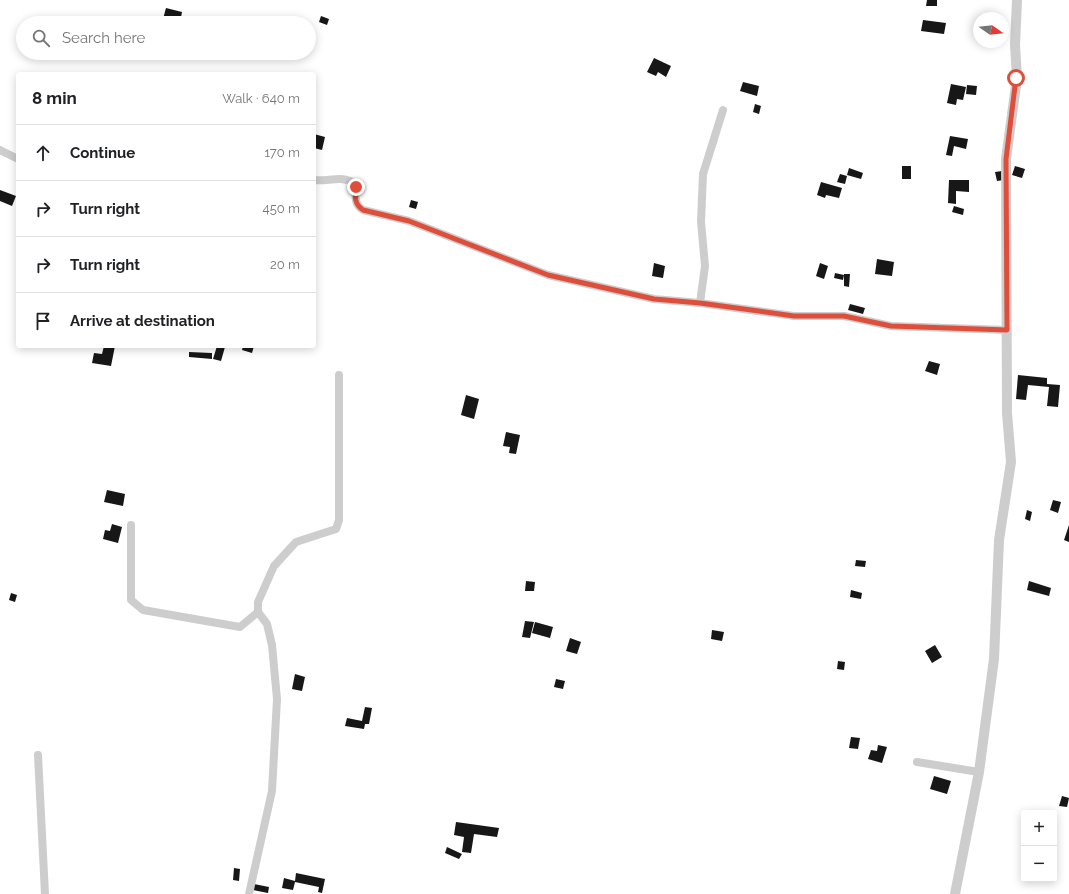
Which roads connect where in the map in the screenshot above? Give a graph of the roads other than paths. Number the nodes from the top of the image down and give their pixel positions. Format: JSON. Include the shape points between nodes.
{"nodes":[{"id":1,"x":1017,"y":0,"type":"edge"},
{"id":2,"x":723,"y":110,"type":"dead end"},
{"id":3,"x":0,"y":150,"type":"edge"},
{"id":4,"x":16,"y":157,"type":"edge"},
{"id":5,"x":316,"y":180,"type":"edge"},
{"id":6,"x":700,"y":303,"type":"junction"},
{"id":7,"x":1007,"y":330,"type":"junction"},
{"id":8,"x":339,"y":375,"type":"dead end"},
{"id":9,"x":131,"y":525,"type":"dead end"},
{"id":10,"x":258,"y":612,"type":"junction"},
{"id":11,"x":38,"y":755,"type":"dead end"},
{"id":12,"x":917,"y":762,"type":"dead end"},
{"id":13,"x":979,"y":772,"type":"junction"},
{"id":14,"x":45,"y":894,"type":"edge"},
{"id":15,"x":249,"y":894,"type":"edge"},
{"id":16,"x":955,"y":894,"type":"edge"}],
"edges":[{"from":1,"to":7,"type":"street","via":[[1016,78],[1006,159]]},
{"from":2,"to":6,"type":"street","via":[[703,174],[701,222],[705,266]]},
{"from":3,"to":4,"type":"street"},
{"from":5,"to":6,"type":"street","via":[[351,180],[355,182],[355,200],[358,207],[363,210],[409,221],[548,275],[654,299]]},
{"from":6,"to":7,"type":"street","via":[[794,316],[844,316],[891,326]]},
{"from":7,"to":13,"type":"street","via":[[1007,413],[1011,462],[999,540],[994,659]]},
{"from":8,"to":10,"type":"street","via":[[339,520],[336,529],[296,542],[274,566],[258,602]]},
{"from":9,"to":10,"type":"street","via":[[130,600],[143,610],[240,627]]},
{"from":10,"to":15,"type":"street","via":[[267,624],[272,645],[276,699],[272,792]]},
{"from":11,"to":14,"type":"street"},
{"from":12,"to":13,"type":"street"},
{"from":13,"to":16,"type":"street"}]}
